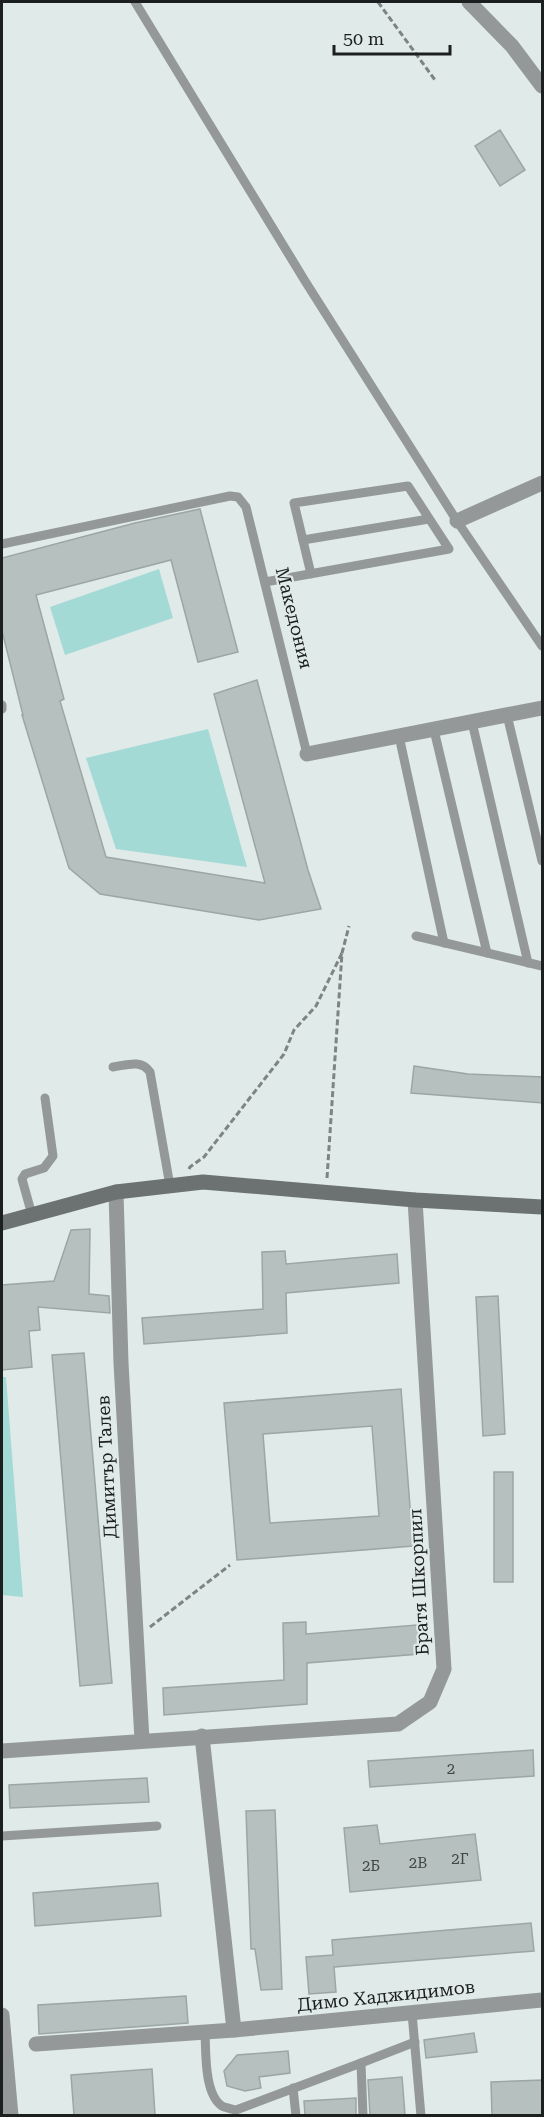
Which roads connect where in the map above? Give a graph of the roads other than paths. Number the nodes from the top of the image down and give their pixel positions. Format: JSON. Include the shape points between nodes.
{"nodes":[{"id":1,"x":135,"y":2,"type":"edge"},
{"id":2,"x":469,"y":2,"type":"edge"},
{"id":3,"x":543,"y":86,"type":"edge"},
{"id":4,"x":543,"y":483,"type":"edge"},
{"id":5,"x":429,"y":519,"type":"junction"},
{"id":6,"x":457,"y":521,"type":"junction"},
{"id":7,"x":303,"y":540,"type":"junction"},
{"id":8,"x":2,"y":544,"type":"edge"},
{"id":9,"x":311,"y":574,"type":"junction"},
{"id":10,"x":265,"y":582,"type":"junction"},
{"id":11,"x":543,"y":646,"type":"edge"},
{"id":12,"x":543,"y":708,"type":"edge"},
{"id":13,"x":507,"y":715,"type":"junction"},
{"id":14,"x":472,"y":722,"type":"junction"},
{"id":15,"x":434,"y":730,"type":"junction"},
{"id":16,"x":399,"y":736,"type":"junction"},
{"id":17,"x":307,"y":754,"type":"joint"},
{"id":18,"x":543,"y":861,"type":"edge"},
{"id":19,"x":416,"y":936,"type":"dead end"},
{"id":20,"x":444,"y":942,"type":"junction"},
{"id":21,"x":487,"y":953,"type":"junction"},
{"id":22,"x":528,"y":963,"type":"junction"},
{"id":23,"x":543,"y":966,"type":"edge"},
{"id":24,"x":113,"y":1067,"type":"dead end"},
{"id":25,"x":45,"y":1098,"type":"dead end"},
{"id":26,"x":170,"y":1186,"type":"junction"},
{"id":27,"x":116,"y":1192,"type":"junction"},
{"id":28,"x":415,"y":1200,"type":"junction"},
{"id":29,"x":543,"y":1207,"type":"edge"},
{"id":30,"x":32,"y":1215,"type":"junction"},
{"id":31,"x":2,"y":1223,"type":"edge"},
{"id":32,"x":202,"y":1736,"type":"junction"},
{"id":33,"x":142,"y":1740,"type":"junction"},
{"id":34,"x":2,"y":1751,"type":"edge"},
{"id":35,"x":157,"y":1826,"type":"dead end"},
{"id":36,"x":2,"y":1836,"type":"edge"},
{"id":37,"x":543,"y":2000,"type":"edge"},
{"id":38,"x":412,"y":2013,"type":"junction"},
{"id":39,"x":2,"y":2015,"type":"edge"},
{"id":40,"x":234,"y":2030,"type":"junction"},
{"id":41,"x":205,"y":2032,"type":"junction"},
{"id":42,"x":415,"y":2042,"type":"junction"},
{"id":43,"x":36,"y":2044,"type":"dead end"},
{"id":44,"x":361,"y":2063,"type":"junction"},
{"id":45,"x":293,"y":2088,"type":"junction"},
{"id":46,"x":11,"y":2115,"type":"edge"},
{"id":47,"x":296,"y":2115,"type":"edge"},
{"id":48,"x":363,"y":2115,"type":"edge"},
{"id":49,"x":421,"y":2115,"type":"edge"}],
"edges":[{"from":1,"to":6,"type":"lane"},
{"from":2,"to":3,"type":"street","via":[[512,46]]},
{"from":4,"to":6,"type":"street"},
{"from":5,"to":7,"type":"lane"},
{"from":5,"to":7,"type":"lane","via":[[408,486],[294,503]]},
{"from":5,"to":9,"type":"lane","via":[[449,549]]},
{"from":6,"to":11,"type":"lane"},
{"from":7,"to":9,"type":"lane"},
{"from":8,"to":10,"type":"lane","name":"Македония","via":[[238,497],[246,507]]},
{"from":9,"to":10,"type":"lane"},
{"from":10,"to":17,"type":"lane","name":"Македония"},
{"from":12,"to":13,"type":"street","name":"Македония"},
{"from":13,"to":14,"type":"street","name":"Македония"},
{"from":13,"to":18,"type":"lane"},
{"from":14,"to":15,"type":"street","name":"Македония"},
{"from":14,"to":22,"type":"lane"},
{"from":15,"to":16,"type":"street","name":"Македония"},
{"from":15,"to":21,"type":"lane"},
{"from":16,"to":17,"type":"street","name":"Македония"},
{"from":16,"to":20,"type":"lane"},
{"from":19,"to":20,"type":"lane"},
{"from":20,"to":21,"type":"lane"},
{"from":21,"to":22,"type":"lane"},
{"from":22,"to":23,"type":"lane"},
{"from":24,"to":26,"type":"lane","via":[[140,1063],[150,1072]]},
{"from":25,"to":30,"type":"lane","via":[[53,1156],[44,1168],[25,1174],[22,1179]]},
{"from":26,"to":27,"type":"street"},
{"from":26,"to":28,"type":"street","via":[[203,1182]]},
{"from":27,"to":30,"type":"street"},
{"from":27,"to":33,"type":"street","name":"Димитър Талев","via":[[121,1363]]},
{"from":28,"to":29,"type":"street"},
{"from":28,"to":32,"type":"street","name":"Братя Шкорпил","via":[[444,1669],[430,1702],[398,1724]]},
{"from":30,"to":31,"type":"street"},
{"from":32,"to":33,"type":"street","name":"Братя Шкорпил"},
{"from":32,"to":40,"type":"street"},
{"from":33,"to":34,"type":"street","name":"Братя Шкорпил"},
{"from":35,"to":36,"type":"lane"},
{"from":37,"to":38,"type":"street","name":"Димо Хаджидимов"},
{"from":38,"to":40,"type":"street","name":"Димо Хаджидимов"},
{"from":38,"to":42,"type":"lane"},
{"from":39,"to":46,"type":"street"},
{"from":40,"to":41,"type":"street","name":"Димо Хаджидимов"},
{"from":41,"to":43,"type":"street","name":"Димо Хаджидимов"},
{"from":41,"to":45,"type":"lane","via":[[213,2096],[223,2107],[236,2110]]},
{"from":42,"to":44,"type":"lane"},
{"from":42,"to":49,"type":"lane"},
{"from":44,"to":45,"type":"lane"},
{"from":44,"to":48,"type":"lane"},
{"from":45,"to":47,"type":"lane"}]}
